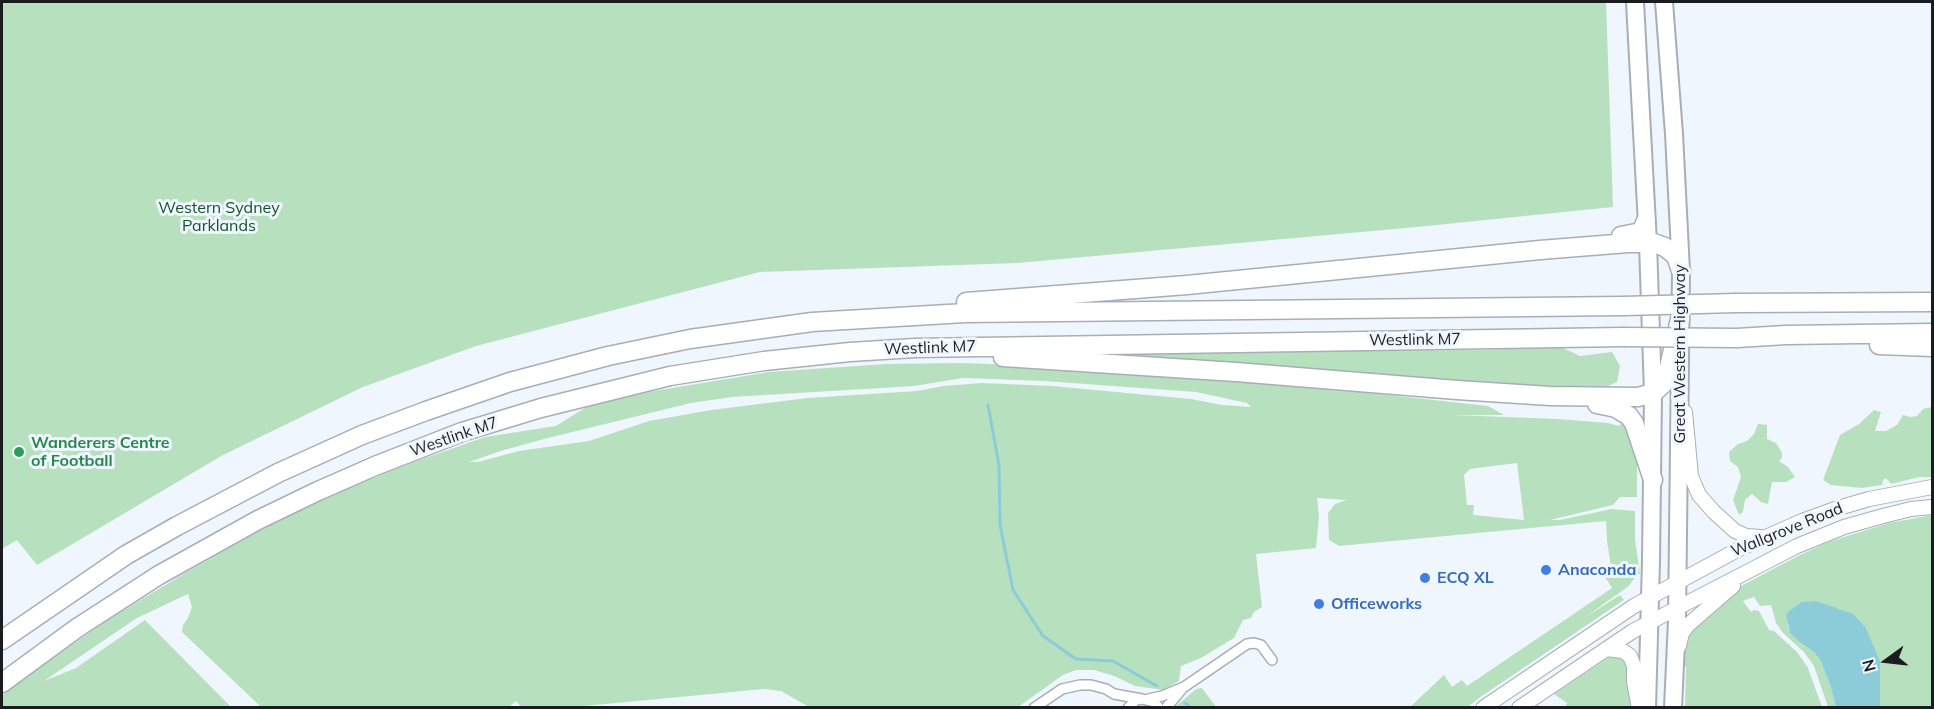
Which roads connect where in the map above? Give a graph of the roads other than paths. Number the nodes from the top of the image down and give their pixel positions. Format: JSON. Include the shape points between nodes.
{"nodes":[{"id":1,"x":1635,"y":2,"type":"edge"},
{"id":2,"x":1664,"y":2,"type":"edge"},
{"id":3,"x":1646,"y":220,"type":"junction"},
{"id":4,"x":1648,"y":243,"type":"junction"},
{"id":5,"x":1454,"y":259,"type":"junction"},
{"id":6,"x":1681,"y":271,"type":"junction"},
{"id":7,"x":1932,"y":302,"type":"edge"},
{"id":8,"x":861,"y":318,"type":"junction"},
{"id":9,"x":1680,"y":319,"type":"junction"},
{"id":10,"x":1932,"y":333,"type":"edge"},
{"id":11,"x":1771,"y":336,"type":"junction"},
{"id":12,"x":1932,"y":347,"type":"edge"},
{"id":13,"x":915,"y":348,"type":"junction"},
{"id":14,"x":1681,"y":392,"type":"junction"},
{"id":15,"x":1653,"y":393,"type":"junction"},
{"id":16,"x":1550,"y":396,"type":"junction"},
{"id":17,"x":1653,"y":480,"type":"junction"},
{"id":18,"x":1932,"y":487,"type":"edge"},
{"id":19,"x":1932,"y":507,"type":"edge"},
{"id":20,"x":1765,"y":537,"type":"junction"},
{"id":21,"x":1755,"y":568,"type":"junction"},
{"id":22,"x":1677,"y":581,"type":"junction"},
{"id":23,"x":1650,"y":596,"type":"junction"},
{"id":24,"x":1677,"y":607,"type":"junction"},
{"id":25,"x":1650,"y":622,"type":"junction"},
{"id":26,"x":2,"y":640,"type":"edge"},
{"id":27,"x":1606,"y":649,"type":"junction"},
{"id":28,"x":1272,"y":660,"type":"dead end"},
{"id":29,"x":1673,"y":679,"type":"junction"},
{"id":30,"x":2,"y":683,"type":"edge"},
{"id":31,"x":1184,"y":687,"type":"junction"},
{"id":32,"x":1114,"y":694,"type":"junction"},
{"id":33,"x":1145,"y":699,"type":"junction"},
{"id":34,"x":1034,"y":708,"type":"edge"},
{"id":35,"x":1122,"y":708,"type":"edge"},
{"id":36,"x":1128,"y":708,"type":"edge"},
{"id":37,"x":1159,"y":708,"type":"edge"},
{"id":38,"x":1166,"y":708,"type":"edge"},
{"id":39,"x":1483,"y":708,"type":"edge"},
{"id":40,"x":1519,"y":708,"type":"edge"},
{"id":41,"x":1639,"y":708,"type":"edge"},
{"id":42,"x":1647,"y":708,"type":"edge"},
{"id":43,"x":1672,"y":708,"type":"edge"}],
"edges":[{"from":1,"to":3,"type":"highway","name":"Great Western Highway"},
{"from":2,"to":6,"type":"highway","name":"Great Western Highway"},
{"from":3,"to":4,"type":"highway","name":"Great Western Highway"},
{"from":3,"to":5,"type":"highway","via":[[1637,234],[1535,244]]},
{"from":4,"to":5,"type":"highway"},
{"from":4,"to":6,"type":"highway","via":[[1671,251]]},
{"from":4,"to":15,"type":"highway","name":"Great Western Highway"},
{"from":5,"to":8,"type":"highway","via":[[915,306]]},
{"from":6,"to":9,"type":"highway","name":"Great Western Highway"},
{"from":7,"to":8,"type":"highway","name":"Westlink M7","bridge":true,"via":[[965,313]]},
{"from":8,"to":26,"type":"highway","name":"Westlink M7","via":[[757,328],[608,356],[510,382],[426,411],[362,435],[216,504],[126,555]]},
{"from":9,"to":14,"type":"highway","name":"Great Western Highway"},
{"from":9,"to":15,"type":"highway","via":[[1667,376]]},
{"from":10,"to":11,"type":"highway","name":"Westlink M7"},
{"from":11,"to":12,"type":"highway","via":[[1784,343]]},
{"from":11,"to":13,"type":"highway","name":"Westlink M7","bridge":true},
{"from":13,"to":16,"type":"highway","via":[[980,356]]},
{"from":13,"to":30,"type":"highway","name":"Westlink M7","via":[[764,361],[670,376],[462,432],[318,490],[195,554],[126,595]]},
{"from":14,"to":20,"type":"main road","via":[[1696,490],[1735,531]]},
{"from":14,"to":22,"type":"highway","name":"Great Western Highway"},
{"from":15,"to":16,"type":"highway","via":[[1638,397]]},
{"from":15,"to":17,"type":"highway","name":"Great Western Highway"},
{"from":16,"to":17,"type":"highway","via":[[1616,408],[1629,416],[1638,430]]},
{"from":17,"to":23,"type":"highway","name":"Great Western Highway"},
{"from":18,"to":20,"type":"main road","name":"Wallgrove Road","via":[[1835,509]]},
{"from":19,"to":21,"type":"main road","name":"Wallgrove Road","via":[[1844,527]]},
{"from":20,"to":22,"type":"main road","name":"Wallgrove Road"},
{"from":21,"to":24,"type":"main road","name":"Wallgrove Road"},
{"from":21,"to":29,"type":"main road","via":[[1684,629]]},
{"from":22,"to":23,"type":"main road","name":"Wallgrove Road"},
{"from":22,"to":24,"type":"highway","name":"Great Western Highway"},
{"from":23,"to":25,"type":"highway","name":"Great Western Highway"},
{"from":23,"to":39,"type":"main road","name":"Wallgrove Road"},
{"from":24,"to":25,"type":"main road","name":"Wallgrove Road"},
{"from":24,"to":29,"type":"highway","name":"Great Western Highway"},
{"from":25,"to":27,"type":"main road","name":"Wallgrove Road"},
{"from":25,"to":42,"type":"highway","name":"Great Western Highway"},
{"from":27,"to":40,"type":"main road","name":"Wallgrove Road"},
{"from":27,"to":41,"type":"main road","via":[[1630,656]]},
{"from":28,"to":31,"type":"street","via":[[1262,645],[1247,644]]},
{"from":29,"to":43,"type":"highway","name":"Great Western Highway"},
{"from":31,"to":33,"type":"street"},
{"from":31,"to":38,"type":"street"},
{"from":32,"to":33,"type":"street"},
{"from":32,"to":34,"type":"street","via":[[1101,687],[1080,685],[1062,689]]},
{"from":32,"to":35,"type":"street"},
{"from":33,"to":36,"type":"street","via":[[1136,700]]},
{"from":33,"to":37,"type":"street"}]}
